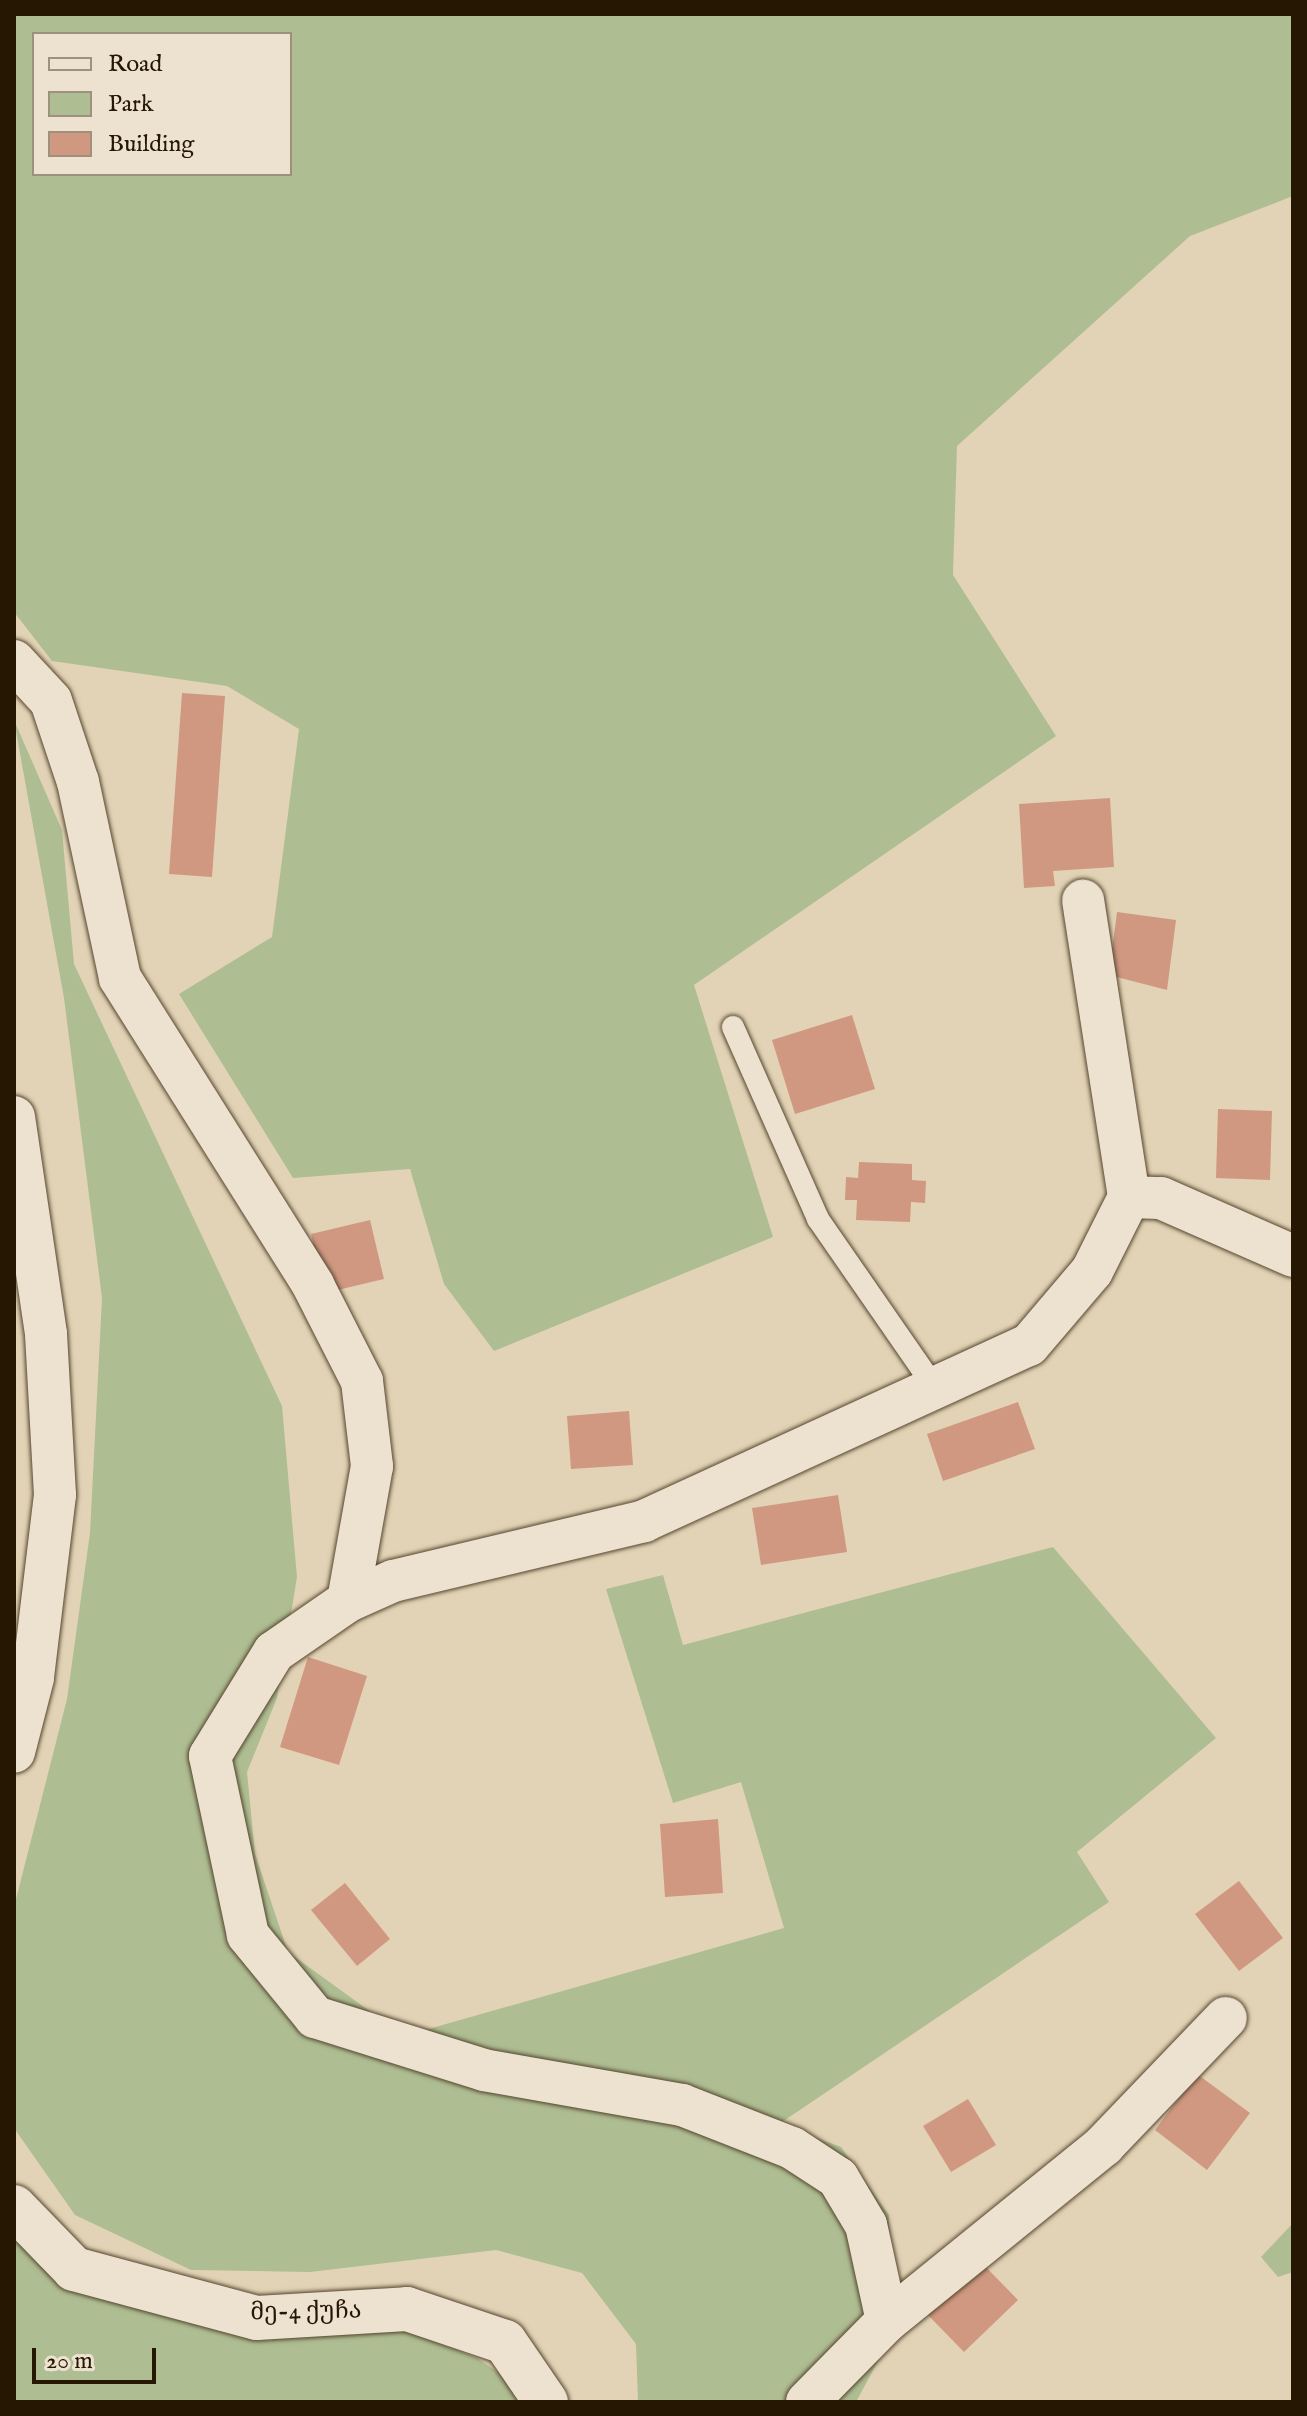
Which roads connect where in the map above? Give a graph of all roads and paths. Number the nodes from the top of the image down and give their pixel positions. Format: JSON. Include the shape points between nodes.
{"nodes":[{"id":1,"x":14,"y":661,"type":"edge"},
{"id":2,"x":1083,"y":901,"type":"dead end"},
{"id":3,"x":733,"y":1027,"type":"dead end"},
{"id":4,"x":14,"y":1117,"type":"edge"},
{"id":5,"x":1129,"y":1197,"type":"junction"},
{"id":6,"x":1284,"y":1247,"type":"edge"},
{"id":7,"x":938,"y":1392,"type":"junction"},
{"id":8,"x":348,"y":1601,"type":"junction"},
{"id":9,"x":14,"y":1752,"type":"edge"},
{"id":10,"x":1226,"y":2018,"type":"dead end"},
{"id":11,"x":14,"y":2207,"type":"edge"},
{"id":12,"x":887,"y":2321,"type":"junction"},
{"id":13,"x":546,"y":2402,"type":"edge"},
{"id":14,"x":807,"y":2402,"type":"edge"}],
"edges":[{"from":1,"to":8,"type":"street","via":[[56,715],[78,782],[120,978],[313,1285],[362,1381],[372,1466]]},
{"from":2,"to":5,"type":"street"},
{"from":3,"to":7,"type":"lane","via":[[818,1219]]},
{"from":4,"to":9,"type":"street","via":[[46,1334],[55,1495],[33,1678]]},
{"from":5,"to":6,"type":"street","via":[[1161,1198]]},
{"from":5,"to":7,"type":"street","via":[[1092,1271],[1029,1345]]},
{"from":7,"to":8,"type":"street","via":[[644,1521],[393,1581]]},
{"from":8,"to":12,"type":"street","via":[[274,1652],[210,1756],[248,1935],[315,2017],[484,2070],[682,2105],[792,2148],[838,2178],[866,2225]]},
{"from":10,"to":12,"type":"street","via":[[1104,2145]]},
{"from":11,"to":13,"type":"street","name":"მე-4 ქუჩა","via":[[74,2269],[257,2318],[407,2309],[505,2342]]},
{"from":12,"to":14,"type":"street"}]}
